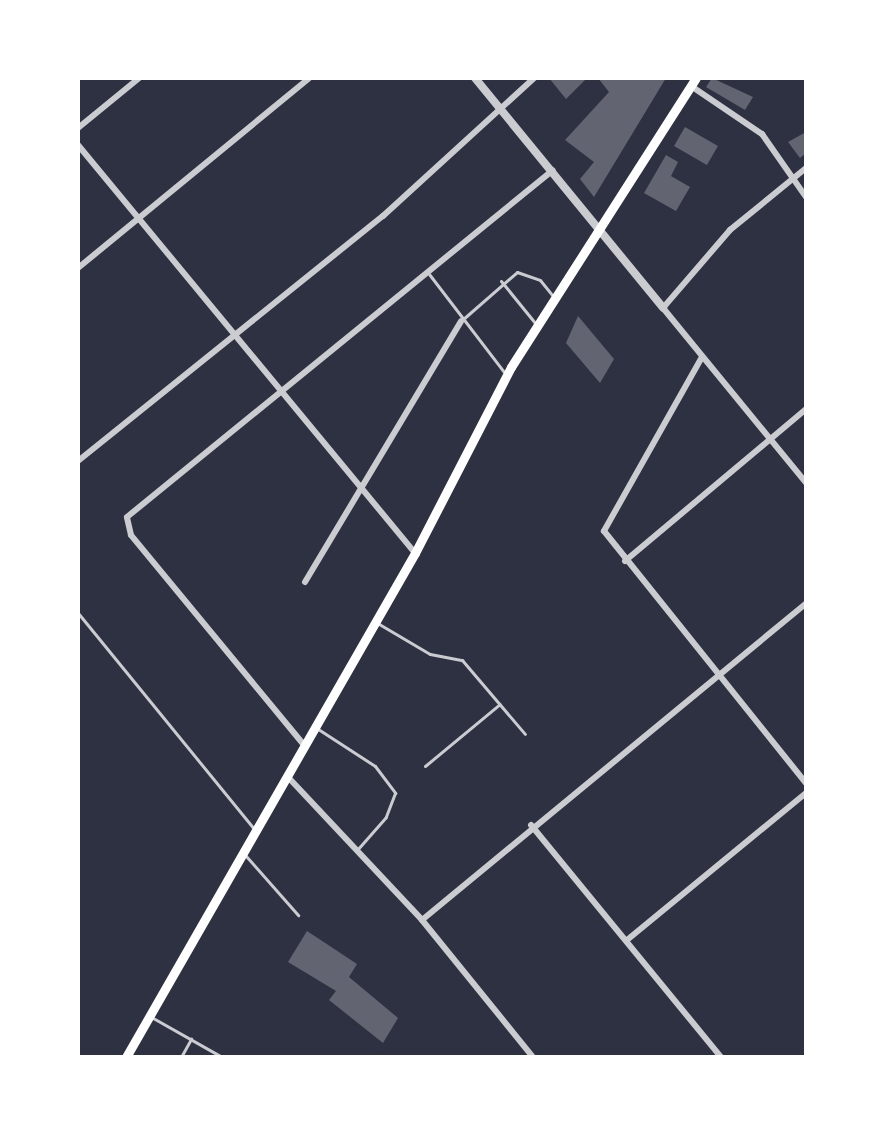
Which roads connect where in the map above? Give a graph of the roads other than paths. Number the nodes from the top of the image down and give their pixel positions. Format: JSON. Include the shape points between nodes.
{"nodes":[{"id":1,"x":139,"y":78,"type":"edge"},
{"id":2,"x":309,"y":78,"type":"edge"},
{"id":3,"x":475,"y":78,"type":"edge"},
{"id":4,"x":534,"y":78,"type":"edge"},
{"id":5,"x":693,"y":82,"type":"edge"},
{"id":6,"x":498,"y":107,"type":"junction"},
{"id":7,"x":78,"y":128,"type":"edge"},
{"id":8,"x":78,"y":145,"type":"edge"},
{"id":9,"x":806,"y":168,"type":"edge"},
{"id":10,"x":553,"y":170,"type":"junction"},
{"id":11,"x":792,"y":179,"type":"junction"},
{"id":12,"x":806,"y":197,"type":"edge"},
{"id":13,"x":138,"y":219,"type":"junction"},
{"id":14,"x":596,"y":225,"type":"junction"},
{"id":15,"x":78,"y":268,"type":"edge"},
{"id":16,"x":429,"y":274,"type":"junction"},
{"id":17,"x":501,"y":281,"type":"junction"},
{"id":18,"x":553,"y":296,"type":"junction"},
{"id":19,"x":663,"y":308,"type":"junction"},
{"id":20,"x":461,"y":321,"type":"junction"},
{"id":21,"x":536,"y":324,"type":"junction"},
{"id":22,"x":234,"y":334,"type":"junction"},
{"id":23,"x":702,"y":357,"type":"junction"},
{"id":24,"x":507,"y":374,"type":"junction"},
{"id":25,"x":280,"y":390,"type":"junction"},
{"id":26,"x":806,"y":409,"type":"edge"},
{"id":27,"x":770,"y":439,"type":"junction"},
{"id":28,"x":78,"y":461,"type":"edge"},
{"id":29,"x":806,"y":483,"type":"edge"},
{"id":30,"x":362,"y":488,"type":"junction"},
{"id":31,"x":415,"y":553,"type":"junction"},
{"id":32,"x":625,"y":561,"type":"junction"},
{"id":33,"x":305,"y":582,"type":"dead end"},
{"id":34,"x":806,"y":603,"type":"edge"},
{"id":35,"x":78,"y":613,"type":"edge"},
{"id":36,"x":375,"y":622,"type":"junction"},
{"id":37,"x":717,"y":674,"type":"junction"},
{"id":38,"x":500,"y":704,"type":"junction"},
{"id":39,"x":315,"y":727,"type":"junction"},
{"id":40,"x":525,"y":734,"type":"dead end"},
{"id":41,"x":304,"y":745,"type":"junction"},
{"id":42,"x":425,"y":766,"type":"dead end"},
{"id":43,"x":287,"y":776,"type":"junction"},
{"id":44,"x":806,"y":783,"type":"edge"},
{"id":45,"x":806,"y":793,"type":"edge"},
{"id":46,"x":531,"y":825,"type":"junction"},
{"id":47,"x":255,"y":830,"type":"junction"},
{"id":48,"x":357,"y":850,"type":"junction"},
{"id":49,"x":243,"y":854,"type":"junction"},
{"id":50,"x":298,"y":915,"type":"dead end"},
{"id":51,"x":422,"y":920,"type":"junction"},
{"id":52,"x":627,"y":940,"type":"junction"},
{"id":53,"x":150,"y":1016,"type":"junction"},
{"id":54,"x":191,"y":1039,"type":"junction"},
{"id":55,"x":126,"y":1057,"type":"edge"},
{"id":56,"x":181,"y":1057,"type":"edge"},
{"id":57,"x":222,"y":1057,"type":"edge"},
{"id":58,"x":533,"y":1057,"type":"edge"},
{"id":59,"x":721,"y":1057,"type":"edge"}],
"edges":[{"from":1,"to":7,"type":"street"},
{"from":2,"to":13,"type":"street"},
{"from":3,"to":6,"type":"street"},
{"from":4,"to":6,"type":"street"},
{"from":5,"to":11,"type":"street","via":[[762,134]]},
{"from":5,"to":14,"type":"main road"},
{"from":6,"to":10,"type":"street"},
{"from":6,"to":22,"type":"street","via":[[383,216]]},
{"from":8,"to":13,"type":"street"},
{"from":9,"to":11,"type":"street"},
{"from":10,"to":14,"type":"street"},
{"from":10,"to":16,"type":"street"},
{"from":11,"to":12,"type":"street"},
{"from":11,"to":19,"type":"street","via":[[730,230]]},
{"from":13,"to":15,"type":"street"},
{"from":13,"to":22,"type":"street"},
{"from":14,"to":18,"type":"main road"},
{"from":14,"to":19,"type":"street"},
{"from":16,"to":20,"type":"lane"},
{"from":16,"to":25,"type":"street"},
{"from":17,"to":18,"type":"lane","via":[[530,273]]},
{"from":17,"to":20,"type":"lane"},
{"from":17,"to":21,"type":"lane"},
{"from":18,"to":21,"type":"main road"},
{"from":19,"to":23,"type":"street"},
{"from":20,"to":24,"type":"lane"},
{"from":20,"to":30,"type":"street"},
{"from":21,"to":24,"type":"main road"},
{"from":22,"to":25,"type":"street"},
{"from":22,"to":28,"type":"street"},
{"from":23,"to":27,"type":"street"},
{"from":23,"to":32,"type":"street","via":[[605,522]]},
{"from":24,"to":31,"type":"main road"},
{"from":25,"to":30,"type":"street"},
{"from":25,"to":41,"type":"street","via":[[144,500],[128,526]]},
{"from":26,"to":27,"type":"street"},
{"from":27,"to":29,"type":"street"},
{"from":27,"to":32,"type":"street"},
{"from":30,"to":31,"type":"street"},
{"from":30,"to":33,"type":"street"},
{"from":31,"to":36,"type":"main road"},
{"from":32,"to":37,"type":"street"},
{"from":34,"to":37,"type":"street"},
{"from":35,"to":47,"type":"lane"},
{"from":36,"to":38,"type":"lane","via":[[430,654],[462,660]]},
{"from":36,"to":39,"type":"main road"},
{"from":37,"to":44,"type":"street"},
{"from":37,"to":46,"type":"street"},
{"from":38,"to":40,"type":"lane"},
{"from":38,"to":42,"type":"lane"},
{"from":39,"to":41,"type":"main road"},
{"from":39,"to":48,"type":"lane","via":[[375,766],[395,793],[386,817]]},
{"from":41,"to":43,"type":"main road"},
{"from":43,"to":47,"type":"main road"},
{"from":43,"to":48,"type":"street"},
{"from":45,"to":52,"type":"street"},
{"from":46,"to":51,"type":"street"},
{"from":46,"to":52,"type":"street"},
{"from":47,"to":49,"type":"main road"},
{"from":48,"to":51,"type":"street"},
{"from":49,"to":50,"type":"lane"},
{"from":49,"to":53,"type":"main road"},
{"from":51,"to":58,"type":"street"},
{"from":52,"to":59,"type":"street"},
{"from":53,"to":54,"type":"lane"},
{"from":53,"to":55,"type":"main road"},
{"from":54,"to":56,"type":"lane"},
{"from":54,"to":57,"type":"lane"}]}
